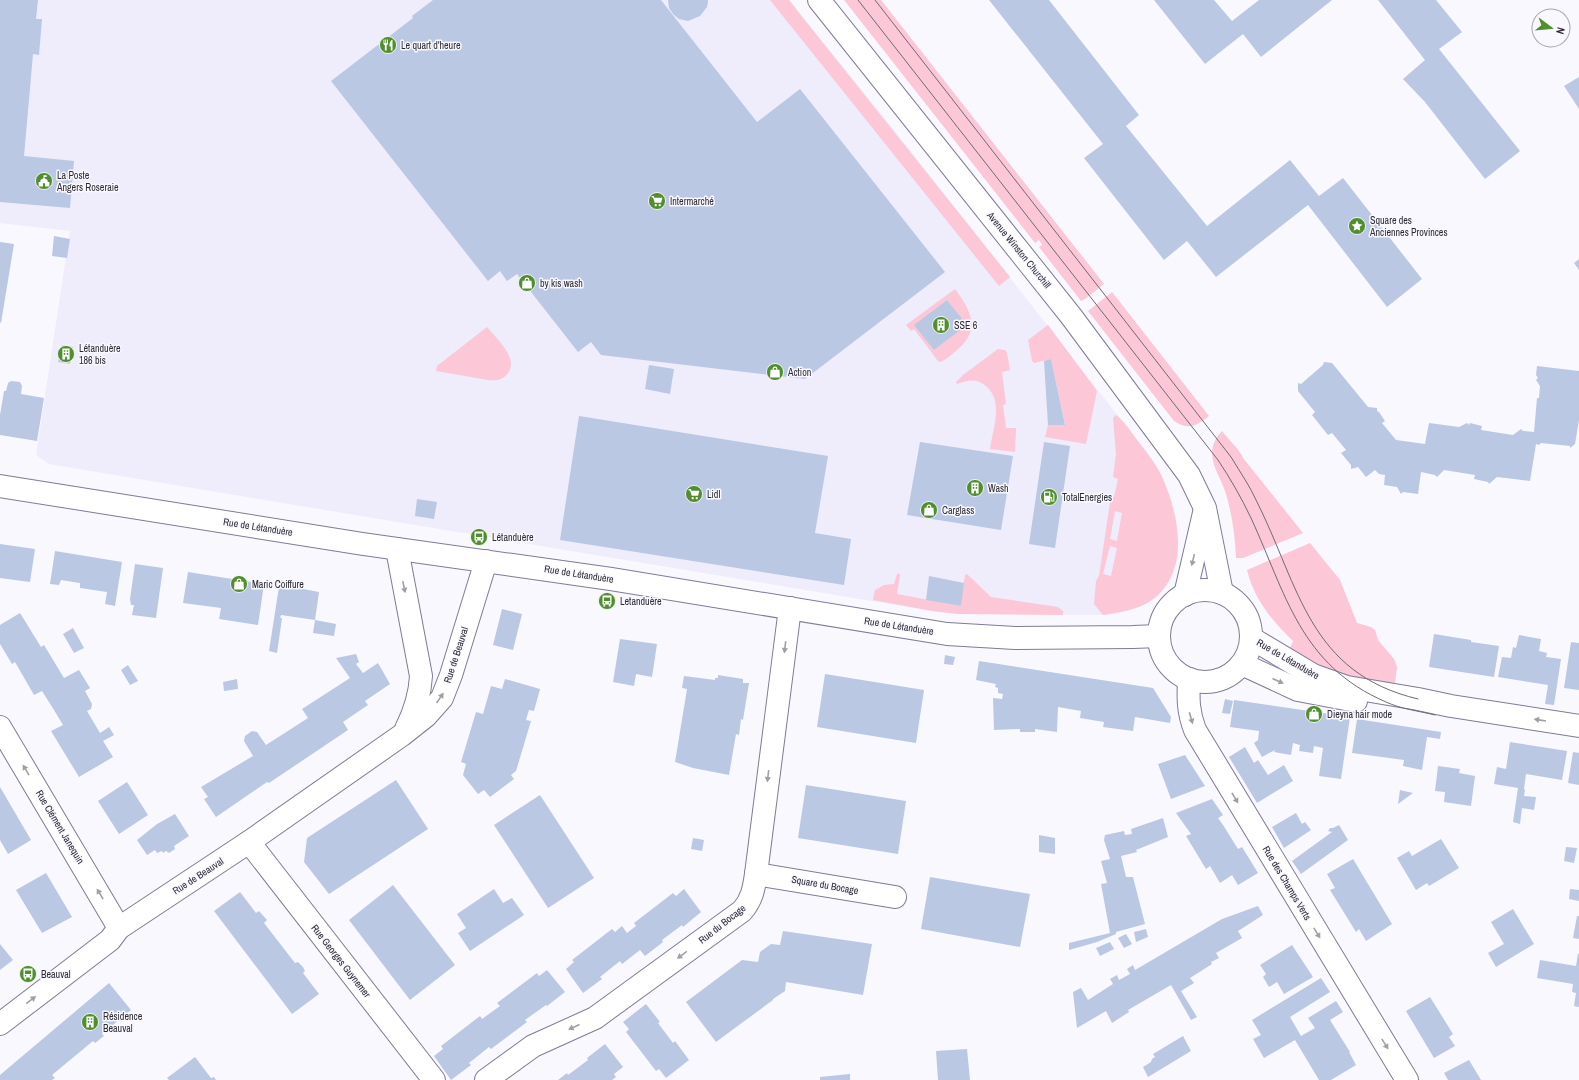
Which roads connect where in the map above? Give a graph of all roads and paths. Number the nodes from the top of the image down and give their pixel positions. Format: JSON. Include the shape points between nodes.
{"nodes":[{"id":1,"x":819,"y":0,"type":"edge"},
{"id":2,"x":0,"y":486,"type":"edge"},
{"id":3,"x":1205,"y":508,"type":"junction"},
{"id":4,"x":397,"y":549,"type":"junction"},
{"id":5,"x":486,"y":561,"type":"junction"},
{"id":6,"x":1222,"y":593,"type":"junction"},
{"id":7,"x":1185,"y":595,"type":"junction"},
{"id":8,"x":790,"y":608,"type":"junction"},
{"id":9,"x":1159,"y":636,"type":"junction"},
{"id":10,"x":1252,"y":638,"type":"junction"},
{"id":11,"x":1242,"y":664,"type":"junction"},
{"id":12,"x":1189,"y":679,"type":"junction"},
{"id":13,"x":1436,"y":715,"type":"dead end"},
{"id":14,"x":1579,"y":726,"type":"edge"},
{"id":15,"x":0,"y":727,"type":"edge"},
{"id":16,"x":402,"y":735,"type":"junction"},
{"id":17,"x":249,"y":842,"type":"junction"},
{"id":18,"x":756,"y":874,"type":"junction"},
{"id":19,"x":895,"y":897,"type":"dead end"},
{"id":20,"x":119,"y":928,"type":"junction"},
{"id":21,"x":0,"y":1024,"type":"edge"},
{"id":22,"x":434,"y":1080,"type":"edge"},
{"id":23,"x":486,"y":1080,"type":"edge"},
{"id":24,"x":1408,"y":1080,"type":"edge"}],
"edges":[{"from":1,"to":3,"type":"street","name":"Avenue Winston Churchill","via":[[1071,316],[1188,475]]},
{"from":2,"to":4,"type":"street","name":"Rue de Létanduère"},
{"from":3,"to":6,"type":"street","name":"Avenue Winston Churchill"},
{"from":3,"to":7,"type":"street","one_way":true},
{"from":4,"to":5,"type":"street","name":"Rue de Létanduère"},
{"from":4,"to":16,"type":"street","name":"Rue de Beauval","one_way":true,"via":[[421,676],[416,707]]},
{"from":5,"to":8,"type":"street","name":"Rue de Létanduère"},
{"from":16,"to":5,"type":"street","name":"Rue de Beauval","one_way":true,"via":[[426,716],[442,698]]},
{"from":6,"to":7,"type":"street","via":[[1204,590]]},
{"from":6,"to":10,"type":"street","via":[[1244,610]]},
{"from":7,"to":9,"type":"street","via":[[1165,614]]},
{"from":8,"to":9,"type":"street","name":"Rue de Létanduère","via":[[947,634],[1015,638]]},
{"from":8,"to":18,"type":"street","name":"Rue du Bocage","one_way":true},
{"from":9,"to":12,"type":"street","via":[[1162,652],[1169,666]]},
{"from":10,"to":11,"type":"street","via":[[1249,652]]},
{"from":14,"to":10,"type":"street","name":"Rue de Létanduère","one_way":true,"via":[[1347,687],[1313,676]]},
{"from":11,"to":12,"type":"street","via":[[1232,674],[1218,680],[1202,682]]},
{"from":11,"to":13,"type":"street","name":"Rue de Létanduère","one_way":true,"via":[[1298,690]]},
{"from":12,"to":24,"type":"street","name":"Rue des Champs Verts","one_way":true,"via":[[1188,704],[1195,730]]},
{"from":20,"to":15,"type":"street","name":"Rue Clément Janequin","one_way":true},
{"from":16,"to":17,"type":"street","name":"Rue de Beauval"},
{"from":17,"to":20,"type":"street","name":"Rue de Beauval"},
{"from":17,"to":22,"type":"street","name":"Rue Georges Guynemer"},
{"from":18,"to":19,"type":"street","name":"Square du Bocage"},
{"from":18,"to":23,"type":"street","name":"Rue du Bocage","one_way":true,"via":[[751,899],[742,911],[595,1018],[533,1046]]},
{"from":21,"to":20,"type":"street","name":"Rue de Beauval","one_way":true,"via":[[110,940]]}]}
